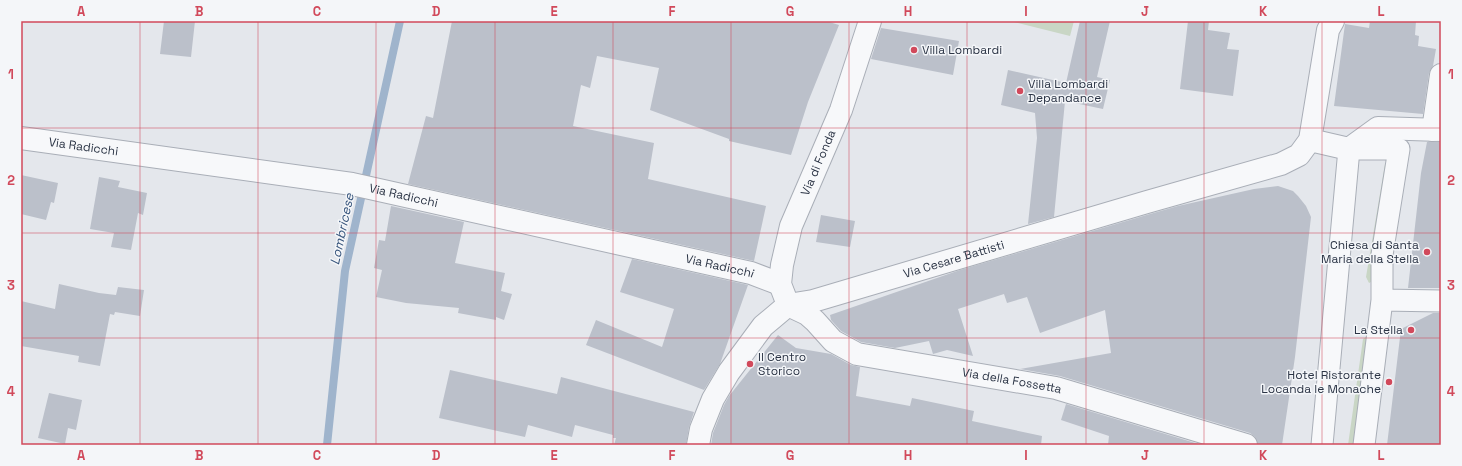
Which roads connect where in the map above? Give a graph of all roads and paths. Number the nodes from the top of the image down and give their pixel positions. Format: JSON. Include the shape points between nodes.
{"nodes":[{"id":1,"x":870,"y":21,"type":"edge"},
{"id":2,"x":1333,"y":21,"type":"edge"},
{"id":3,"x":1441,"y":75,"type":"edge"},
{"id":4,"x":1437,"y":130,"type":"edge"},
{"id":5,"x":21,"y":138,"type":"edge"},
{"id":6,"x":1310,"y":140,"type":"junction"},
{"id":7,"x":1349,"y":149,"type":"junction"},
{"id":8,"x":780,"y":284,"type":"junction"},
{"id":9,"x":1382,"y":300,"type":"junction"},
{"id":10,"x":1441,"y":301,"type":"edge"},
{"id":11,"x":788,"y":305,"type":"junction"},
{"id":12,"x":698,"y":445,"type":"edge"},
{"id":13,"x":1246,"y":445,"type":"edge"},
{"id":14,"x":1322,"y":445,"type":"edge"},
{"id":15,"x":1364,"y":445,"type":"edge"}],
"edges":[{"from":1,"to":8,"type":"street","name":"Via di Fonda","via":[[841,110],[792,226]]},
{"from":2,"to":6,"type":"street","via":[[1328,30]]},
{"from":3,"to":4,"type":"street"},
{"from":4,"to":7,"type":"street","via":[[1378,128]]},
{"from":5,"to":8,"type":"street","name":"Via Radicchi","via":[[352,184],[751,273]]},
{"from":6,"to":7,"type":"street"},
{"from":6,"to":11,"type":"street","name":"Via Cesare Battisti","via":[[1299,155],[1281,164],[820,299]]},
{"from":7,"to":9,"type":"street","via":[[1398,149],[1382,255]]},
{"from":7,"to":14,"type":"street"},
{"from":8,"to":11,"type":"street","name":"Via di Fonda"},
{"from":9,"to":10,"type":"street"},
{"from":9,"to":15,"type":"street"},
{"from":11,"to":12,"type":"street","name":"Via Cesare Battisti","via":[[763,326],[729,372],[713,399]]},
{"from":11,"to":13,"type":"street","name":"Via della Fossetta","via":[[815,321],[833,341],[857,354],[1056,388]]}]}
